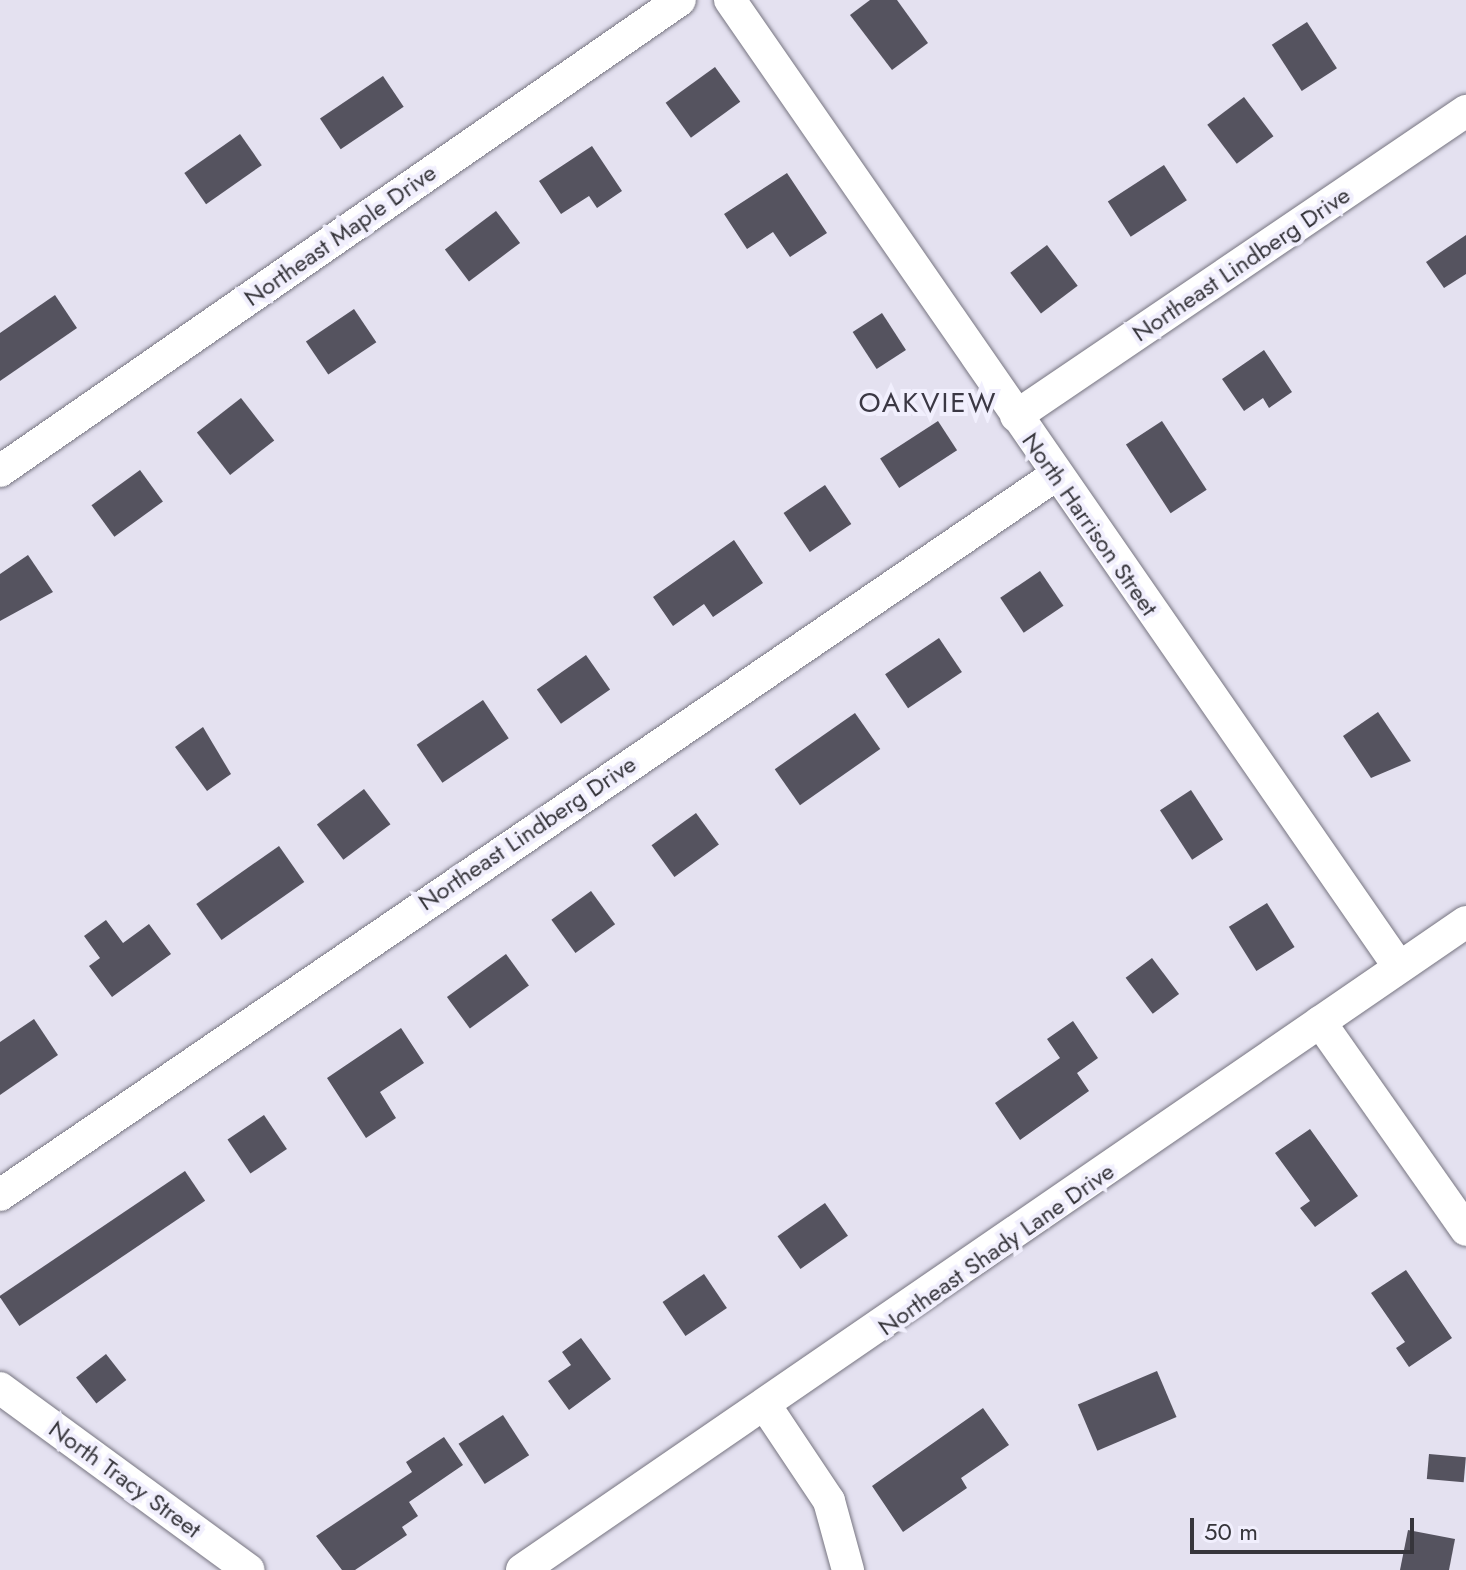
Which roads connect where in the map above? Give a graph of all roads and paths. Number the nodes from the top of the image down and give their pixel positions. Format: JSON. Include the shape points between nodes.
{"nodes":[{"id":1,"x":680,"y":0,"type":"edge"},
{"id":2,"x":730,"y":0,"type":"edge"},
{"id":3,"x":1466,"y":111,"type":"edge"},
{"id":4,"x":1016,"y":416,"type":"junction"},
{"id":5,"x":0,"y":471,"type":"edge"},
{"id":6,"x":1056,"y":475,"type":"junction"},
{"id":7,"x":1466,"y":922,"type":"edge"},
{"id":8,"x":1399,"y":967,"type":"junction"},
{"id":9,"x":1320,"y":1022,"type":"junction"},
{"id":10,"x":0,"y":1195,"type":"edge"},
{"id":11,"x":1466,"y":1230,"type":"edge"},
{"id":12,"x":0,"y":1388,"type":"edge"},
{"id":13,"x":767,"y":1408,"type":"junction"},
{"id":14,"x":249,"y":1570,"type":"edge"},
{"id":15,"x":522,"y":1570,"type":"edge"},
{"id":16,"x":848,"y":1570,"type":"edge"}],
"edges":[{"from":1,"to":5,"type":"street","name":"Northeast Maple Drive"},
{"from":2,"to":4,"type":"street","name":"North Harrison Street"},
{"from":3,"to":4,"type":"street","name":"Northeast Lindberg Drive"},
{"from":4,"to":6,"type":"street","name":"North Harrison Street"},
{"from":6,"to":8,"type":"street","name":"North Harrison Street"},
{"from":6,"to":10,"type":"street","name":"Northeast Lindberg Drive"},
{"from":7,"to":8,"type":"street","name":"Northeast Shady Lane Drive"},
{"from":8,"to":9,"type":"street","name":"Northeast Shady Lane Drive"},
{"from":9,"to":11,"type":"street"},
{"from":9,"to":13,"type":"street","name":"Northeast Shady Lane Drive"},
{"from":12,"to":14,"type":"street","name":"North Tracy Street"},
{"from":13,"to":15,"type":"street","name":"Northeast Shady Lane Drive"},
{"from":13,"to":16,"type":"street","via":[[829,1501]]}]}
